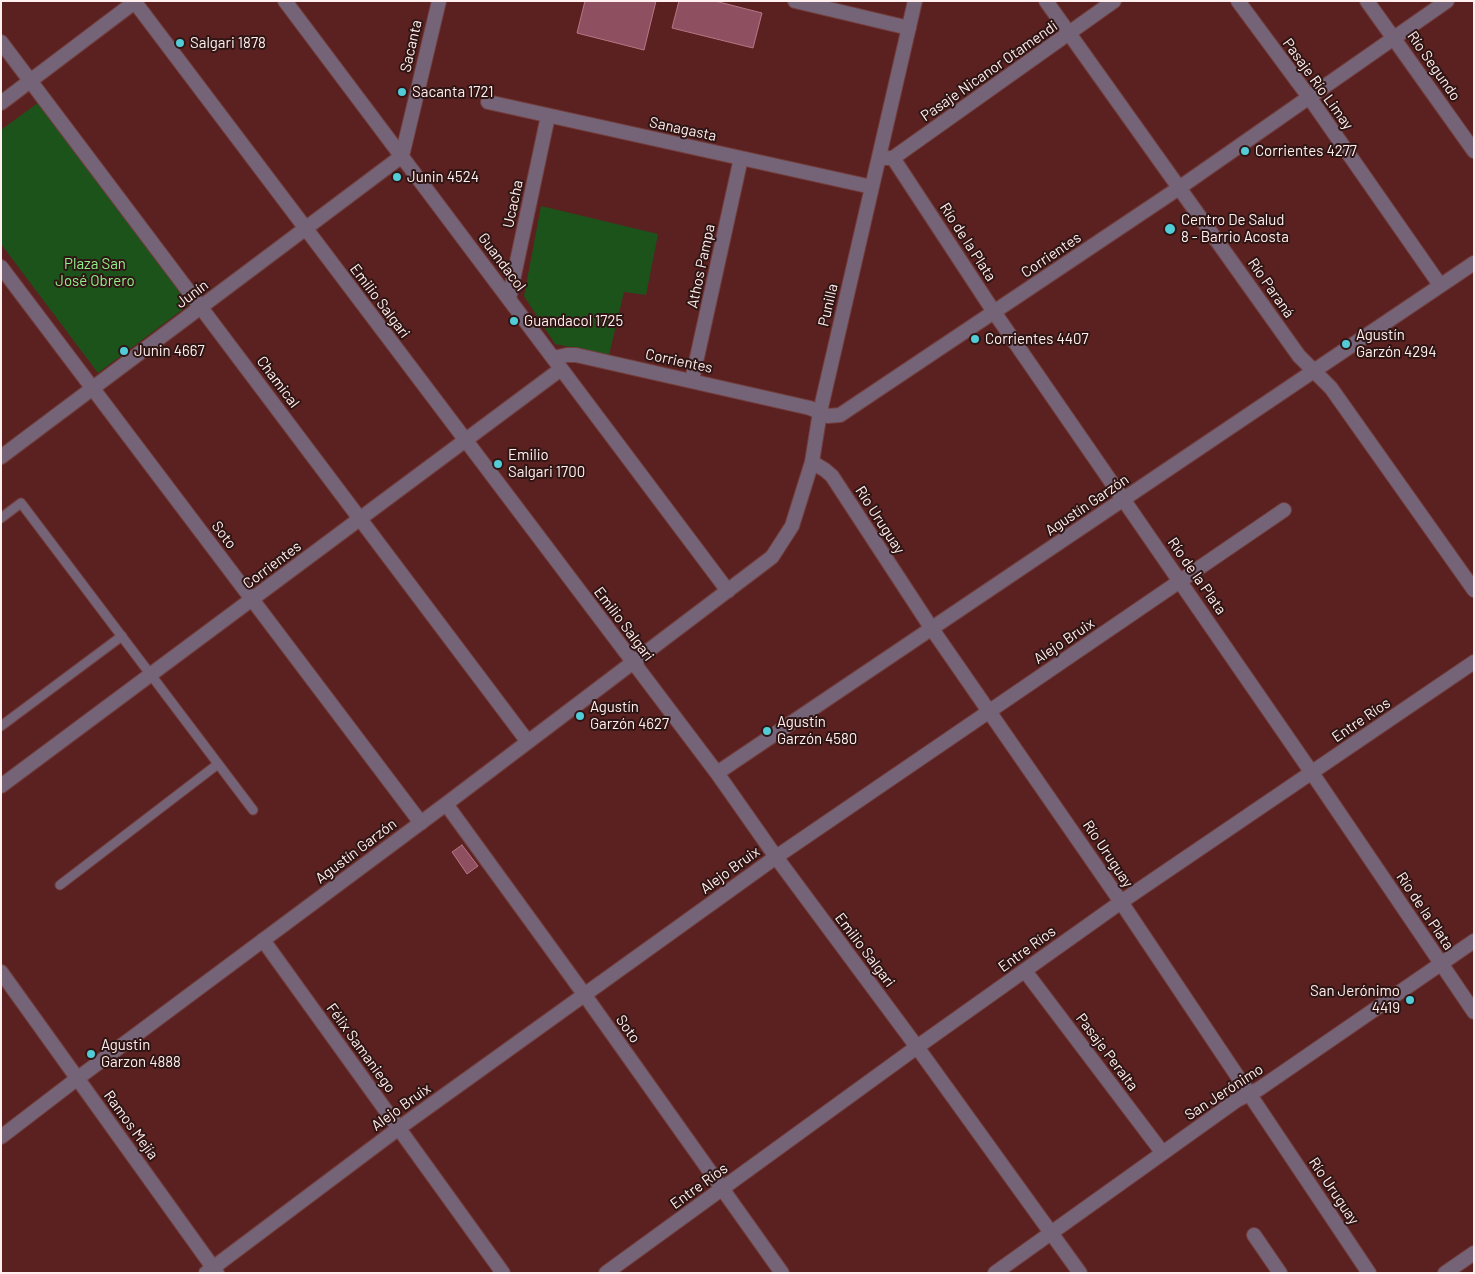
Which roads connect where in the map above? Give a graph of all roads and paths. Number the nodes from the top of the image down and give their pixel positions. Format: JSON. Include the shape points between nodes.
{"nodes":[{"id":1,"x":285,"y":1,"type":"edge"},
{"id":2,"x":438,"y":1,"type":"edge"},
{"id":3,"x":795,"y":1,"type":"edge"},
{"id":4,"x":915,"y":1,"type":"edge"},
{"id":5,"x":1046,"y":1,"type":"edge"},
{"id":6,"x":1114,"y":1,"type":"edge"},
{"id":7,"x":1238,"y":1,"type":"edge"},
{"id":8,"x":1367,"y":1,"type":"edge"},
{"id":9,"x":1447,"y":1,"type":"edge"},
{"id":10,"x":135,"y":2,"type":"edge"},
{"id":11,"x":909,"y":28,"type":"junction"},
{"id":12,"x":1069,"y":33,"type":"junction"},
{"id":13,"x":1394,"y":38,"type":"junction"},
{"id":14,"x":1,"y":42,"type":"edge"},
{"id":15,"x":31,"y":81,"type":"junction"},
{"id":16,"x":1309,"y":97,"type":"junction"},
{"id":17,"x":488,"y":102,"type":"dead end"},
{"id":18,"x":1,"y":103,"type":"edge"},
{"id":19,"x":548,"y":116,"type":"junction"},
{"id":20,"x":1474,"y":151,"type":"edge"},
{"id":21,"x":402,"y":156,"type":"junction"},
{"id":22,"x":741,"y":158,"type":"junction"},
{"id":23,"x":887,"y":158,"type":"junction"},
{"id":24,"x":872,"y":187,"type":"junction"},
{"id":25,"x":1179,"y":188,"type":"junction"},
{"id":26,"x":305,"y":229,"type":"junction"},
{"id":27,"x":1474,"y":263,"type":"edge"},
{"id":28,"x":1,"y":267,"type":"edge"},
{"id":29,"x":1440,"y":285,"type":"junction"},
{"id":30,"x":509,"y":299,"type":"junction"},
{"id":31,"x":201,"y":307,"type":"junction"},
{"id":32,"x":994,"y":312,"type":"junction"},
{"id":33,"x":557,"y":364,"type":"junction"},
{"id":34,"x":1314,"y":372,"type":"junction"},
{"id":35,"x":692,"y":380,"type":"junction"},
{"id":36,"x":93,"y":388,"type":"junction"},
{"id":37,"x":820,"y":412,"type":"junction"},
{"id":38,"x":465,"y":441,"type":"junction"},
{"id":39,"x":1,"y":457,"type":"edge"},
{"id":40,"x":812,"y":462,"type":"junction"},
{"id":41,"x":1124,"y":500,"type":"junction"},
{"id":42,"x":1284,"y":510,"type":"dead end"},
{"id":43,"x":1,"y":518,"type":"edge"},
{"id":44,"x":360,"y":519,"type":"junction"},
{"id":45,"x":1181,"y":581,"type":"junction"},
{"id":46,"x":728,"y":590,"type":"junction"},
{"id":47,"x":1474,"y":590,"type":"edge"},
{"id":48,"x":252,"y":600,"type":"junction"},
{"id":49,"x":932,"y":629,"type":"junction"},
{"id":50,"x":122,"y":636,"type":"junction"},
{"id":51,"x":633,"y":662,"type":"junction"},
{"id":52,"x":1474,"y":662,"type":"edge"},
{"id":53,"x":151,"y":675,"type":"junction"},
{"id":54,"x":990,"y":711,"type":"junction"},
{"id":55,"x":1,"y":726,"type":"edge"},
{"id":56,"x":528,"y":742,"type":"junction"},
{"id":57,"x":218,"y":764,"type":"junction"},
{"id":58,"x":1312,"y":772,"type":"junction"},
{"id":59,"x":717,"y":773,"type":"junction"},
{"id":60,"x":1,"y":786,"type":"edge"},
{"id":61,"x":446,"y":804,"type":"junction"},
{"id":62,"x":253,"y":810,"type":"dead end"},
{"id":63,"x":420,"y":824,"type":"junction"},
{"id":64,"x":776,"y":857,"type":"junction"},
{"id":65,"x":60,"y":885,"type":"dead end"},
{"id":66,"x":1121,"y":902,"type":"junction"},
{"id":67,"x":263,"y":940,"type":"junction"},
{"id":68,"x":1474,"y":941,"type":"edge"},
{"id":69,"x":1441,"y":964,"type":"junction"},
{"id":70,"x":1025,"y":971,"type":"junction"},
{"id":71,"x":1,"y":972,"type":"edge"},
{"id":72,"x":584,"y":994,"type":"junction"},
{"id":73,"x":1474,"y":1012,"type":"edge"},
{"id":74,"x":917,"y":1047,"type":"junction"},
{"id":75,"x":78,"y":1078,"type":"junction"},
{"id":76,"x":1250,"y":1094,"type":"junction"},
{"id":77,"x":399,"y":1128,"type":"junction"},
{"id":78,"x":1,"y":1137,"type":"edge"},
{"id":79,"x":1162,"y":1152,"type":"junction"},
{"id":80,"x":722,"y":1190,"type":"junction"},
{"id":81,"x":1050,"y":1232,"type":"junction"},
{"id":82,"x":1254,"y":1235,"type":"dead end"},
{"id":83,"x":1474,"y":1253,"type":"edge"},
{"id":84,"x":212,"y":1271,"type":"edge"},
{"id":85,"x":503,"y":1273,"type":"edge"},
{"id":86,"x":606,"y":1273,"type":"edge"},
{"id":87,"x":782,"y":1273,"type":"edge"},
{"id":88,"x":995,"y":1273,"type":"edge"},
{"id":89,"x":1080,"y":1273,"type":"edge"},
{"id":90,"x":1280,"y":1273,"type":"edge"},
{"id":91,"x":1369,"y":1273,"type":"edge"},
{"id":92,"x":1445,"y":1273,"type":"edge"}],
"edges":[{"from":1,"to":21,"type":"street","name":"Guandacol"},
{"from":2,"to":21,"type":"street","name":"Sacanta"},
{"from":3,"to":11,"type":"street"},
{"from":4,"to":11,"type":"street","name":"Punilla"},
{"from":5,"to":12,"type":"street","name":"Río Paraná"},
{"from":6,"to":12,"type":"street","name":"Pasaje Nicanor Otamendi"},
{"from":7,"to":16,"type":"street","name":"Pasaje Río Limay"},
{"from":8,"to":13,"type":"street","name":"Río Segundo"},
{"from":9,"to":13,"type":"street","name":"Corrientes"},
{"from":10,"to":15,"type":"street"},
{"from":10,"to":26,"type":"street","name":"Emilio Salgari"},
{"from":11,"to":23,"type":"street","name":"Punilla"},
{"from":12,"to":23,"type":"street","name":"Pasaje Nicanor Otamendi"},
{"from":12,"to":25,"type":"street","name":"Río Paraná"},
{"from":13,"to":16,"type":"street","name":"Corrientes"},
{"from":13,"to":20,"type":"street","name":"Río Segundo"},
{"from":14,"to":15,"type":"street","name":"Chamical"},
{"from":15,"to":18,"type":"street"},
{"from":15,"to":31,"type":"street","name":"Chamical"},
{"from":16,"to":25,"type":"street","name":"Corrientes"},
{"from":16,"to":29,"type":"street","name":"Pasaje Río Limay"},
{"from":17,"to":19,"type":"street","name":"Sanagasta"},
{"from":19,"to":22,"type":"street","name":"Sanagasta"},
{"from":19,"to":30,"type":"street","name":"Ucacha"},
{"from":21,"to":26,"type":"street","name":"Junín"},
{"from":21,"to":30,"type":"street","name":"Guandacol"},
{"from":22,"to":24,"type":"street","name":"Sanagasta"},
{"from":22,"to":35,"type":"street","name":"Athos Pampa"},
{"from":23,"to":24,"type":"street","name":"Punilla"},
{"from":23,"to":32,"type":"street","name":"Río de la Plata"},
{"from":24,"to":37,"type":"street","name":"Punilla"},
{"from":25,"to":32,"type":"street","name":"Corrientes"},
{"from":25,"to":34,"type":"street","name":"Río Paraná","via":[[1299,356]]},
{"from":26,"to":31,"type":"street","name":"Junín"},
{"from":26,"to":38,"type":"street","name":"Emilio Salgari"},
{"from":27,"to":29,"type":"street","name":"Agustín Garzón"},
{"from":28,"to":36,"type":"street","name":"Soto"},
{"from":29,"to":34,"type":"street","name":"Agustín Garzón"},
{"from":30,"to":33,"type":"street","name":"Guandacol"},
{"from":31,"to":36,"type":"street","name":"Junín"},
{"from":31,"to":44,"type":"street","name":"Chamical"},
{"from":32,"to":37,"type":"street","name":"Corrientes","via":[[840,415],[828,416]]},
{"from":32,"to":41,"type":"street","name":"Río de la Plata"},
{"from":33,"to":35,"type":"street","name":"Corrientes","via":[[568,354]]},
{"from":33,"to":38,"type":"street","name":"Corrientes"},
{"from":33,"to":46,"type":"street","name":"Guandacol"},
{"from":34,"to":41,"type":"street","name":"Agustín Garzón"},
{"from":34,"to":47,"type":"street","name":"Río Paraná","via":[[1331,388]]},
{"from":35,"to":37,"type":"street","name":"Corrientes"},
{"from":36,"to":39,"type":"street","name":"Junín"},
{"from":36,"to":48,"type":"street","name":"Soto"},
{"from":37,"to":40,"type":"street","name":"Punilla"},
{"from":38,"to":44,"type":"street","name":"Corrientes"},
{"from":38,"to":51,"type":"street","name":"Emilio Salgari"},
{"from":40,"to":46,"type":"street","name":"Punilla","via":[[792,526],[782,543],[772,557]]},
{"from":40,"to":49,"type":"street","name":"Río Uruguay","via":[[832,476]]},
{"from":41,"to":45,"type":"street","name":"Río de la Plata"},
{"from":41,"to":49,"type":"street","name":"Agustín Garzón"},
{"from":42,"to":45,"type":"street","name":"Alejo Bruix"},
{"from":43,"to":50,"type":"lane","via":[[22,503]]},
{"from":44,"to":48,"type":"street","name":"Corrientes"},
{"from":44,"to":56,"type":"street","name":"Chamical"},
{"from":45,"to":54,"type":"street","name":"Alejo Bruix"},
{"from":45,"to":58,"type":"street","name":"Río de la Plata"},
{"from":46,"to":51,"type":"street","name":"Agustín Garzón"},
{"from":48,"to":53,"type":"street","name":"Corrientes"},
{"from":48,"to":63,"type":"street","name":"Soto"},
{"from":49,"to":54,"type":"street","name":"Río Uruguay"},
{"from":49,"to":59,"type":"street","name":"Agustín Garzón"},
{"from":50,"to":53,"type":"lane"},
{"from":50,"to":55,"type":"lane"},
{"from":51,"to":56,"type":"street","name":"Agustín Garzón"},
{"from":51,"to":59,"type":"street","name":"Emilio Salgari"},
{"from":52,"to":58,"type":"street","name":"Entre Ríos"},
{"from":53,"to":57,"type":"lane"},
{"from":53,"to":60,"type":"street","name":"Corrientes"},
{"from":54,"to":64,"type":"street","name":"Alejo Bruix"},
{"from":54,"to":66,"type":"street","name":"Río Uruguay"},
{"from":56,"to":61,"type":"street","name":"Agustín Garzón"},
{"from":57,"to":62,"type":"lane"},
{"from":57,"to":65,"type":"lane"},
{"from":58,"to":66,"type":"street","name":"Entre Ríos"},
{"from":58,"to":69,"type":"street","name":"Río de la Plata"},
{"from":59,"to":64,"type":"street","name":"Emilio Salgari"},
{"from":61,"to":63,"type":"street","name":"Agustín Garzón"},
{"from":61,"to":72,"type":"street","name":"Soto"},
{"from":63,"to":67,"type":"street","name":"Agustín Garzón"},
{"from":64,"to":72,"type":"street","name":"Alejo Bruix"},
{"from":64,"to":74,"type":"street","name":"Emilio Salgari"},
{"from":66,"to":70,"type":"street","name":"Entre Ríos"},
{"from":66,"to":76,"type":"street","name":"Río Uruguay"},
{"from":67,"to":75,"type":"street","name":"Agustín Garzón"},
{"from":67,"to":77,"type":"street","name":"Félix Samaniego"},
{"from":68,"to":69,"type":"street","name":"San Jerónimo"},
{"from":69,"to":73,"type":"street","name":"Río de la Plata"},
{"from":69,"to":76,"type":"street","name":"San Jerónimo"},
{"from":70,"to":74,"type":"street","name":"Entre Ríos"},
{"from":70,"to":79,"type":"street","name":"Pasaje Peralta"},
{"from":71,"to":75,"type":"street","name":"Ramos Mejía"},
{"from":72,"to":77,"type":"street","name":"Alejo Bruix"},
{"from":72,"to":80,"type":"street","name":"Soto"},
{"from":74,"to":80,"type":"street","name":"Entre Ríos"},
{"from":74,"to":81,"type":"street","name":"Emilio Salgari"},
{"from":75,"to":78,"type":"street","name":"Agustín Garzón"},
{"from":75,"to":84,"type":"street","name":"Ramos Mejía"},
{"from":76,"to":79,"type":"street","name":"San Jerónimo"},
{"from":76,"to":91,"type":"street","name":"Río Uruguay"},
{"from":77,"to":84,"type":"street","name":"Alejo Bruix"},
{"from":77,"to":85,"type":"street","name":"Félix Samaniego"},
{"from":79,"to":81,"type":"street","name":"San Jerónimo"},
{"from":80,"to":86,"type":"street","name":"Entre Ríos"},
{"from":80,"to":87,"type":"street","name":"Soto"},
{"from":81,"to":88,"type":"street","name":"San Jerónimo"},
{"from":81,"to":89,"type":"street","name":"Emilio Salgari"},
{"from":82,"to":90,"type":"street"},
{"from":83,"to":92,"type":"street"}]}
